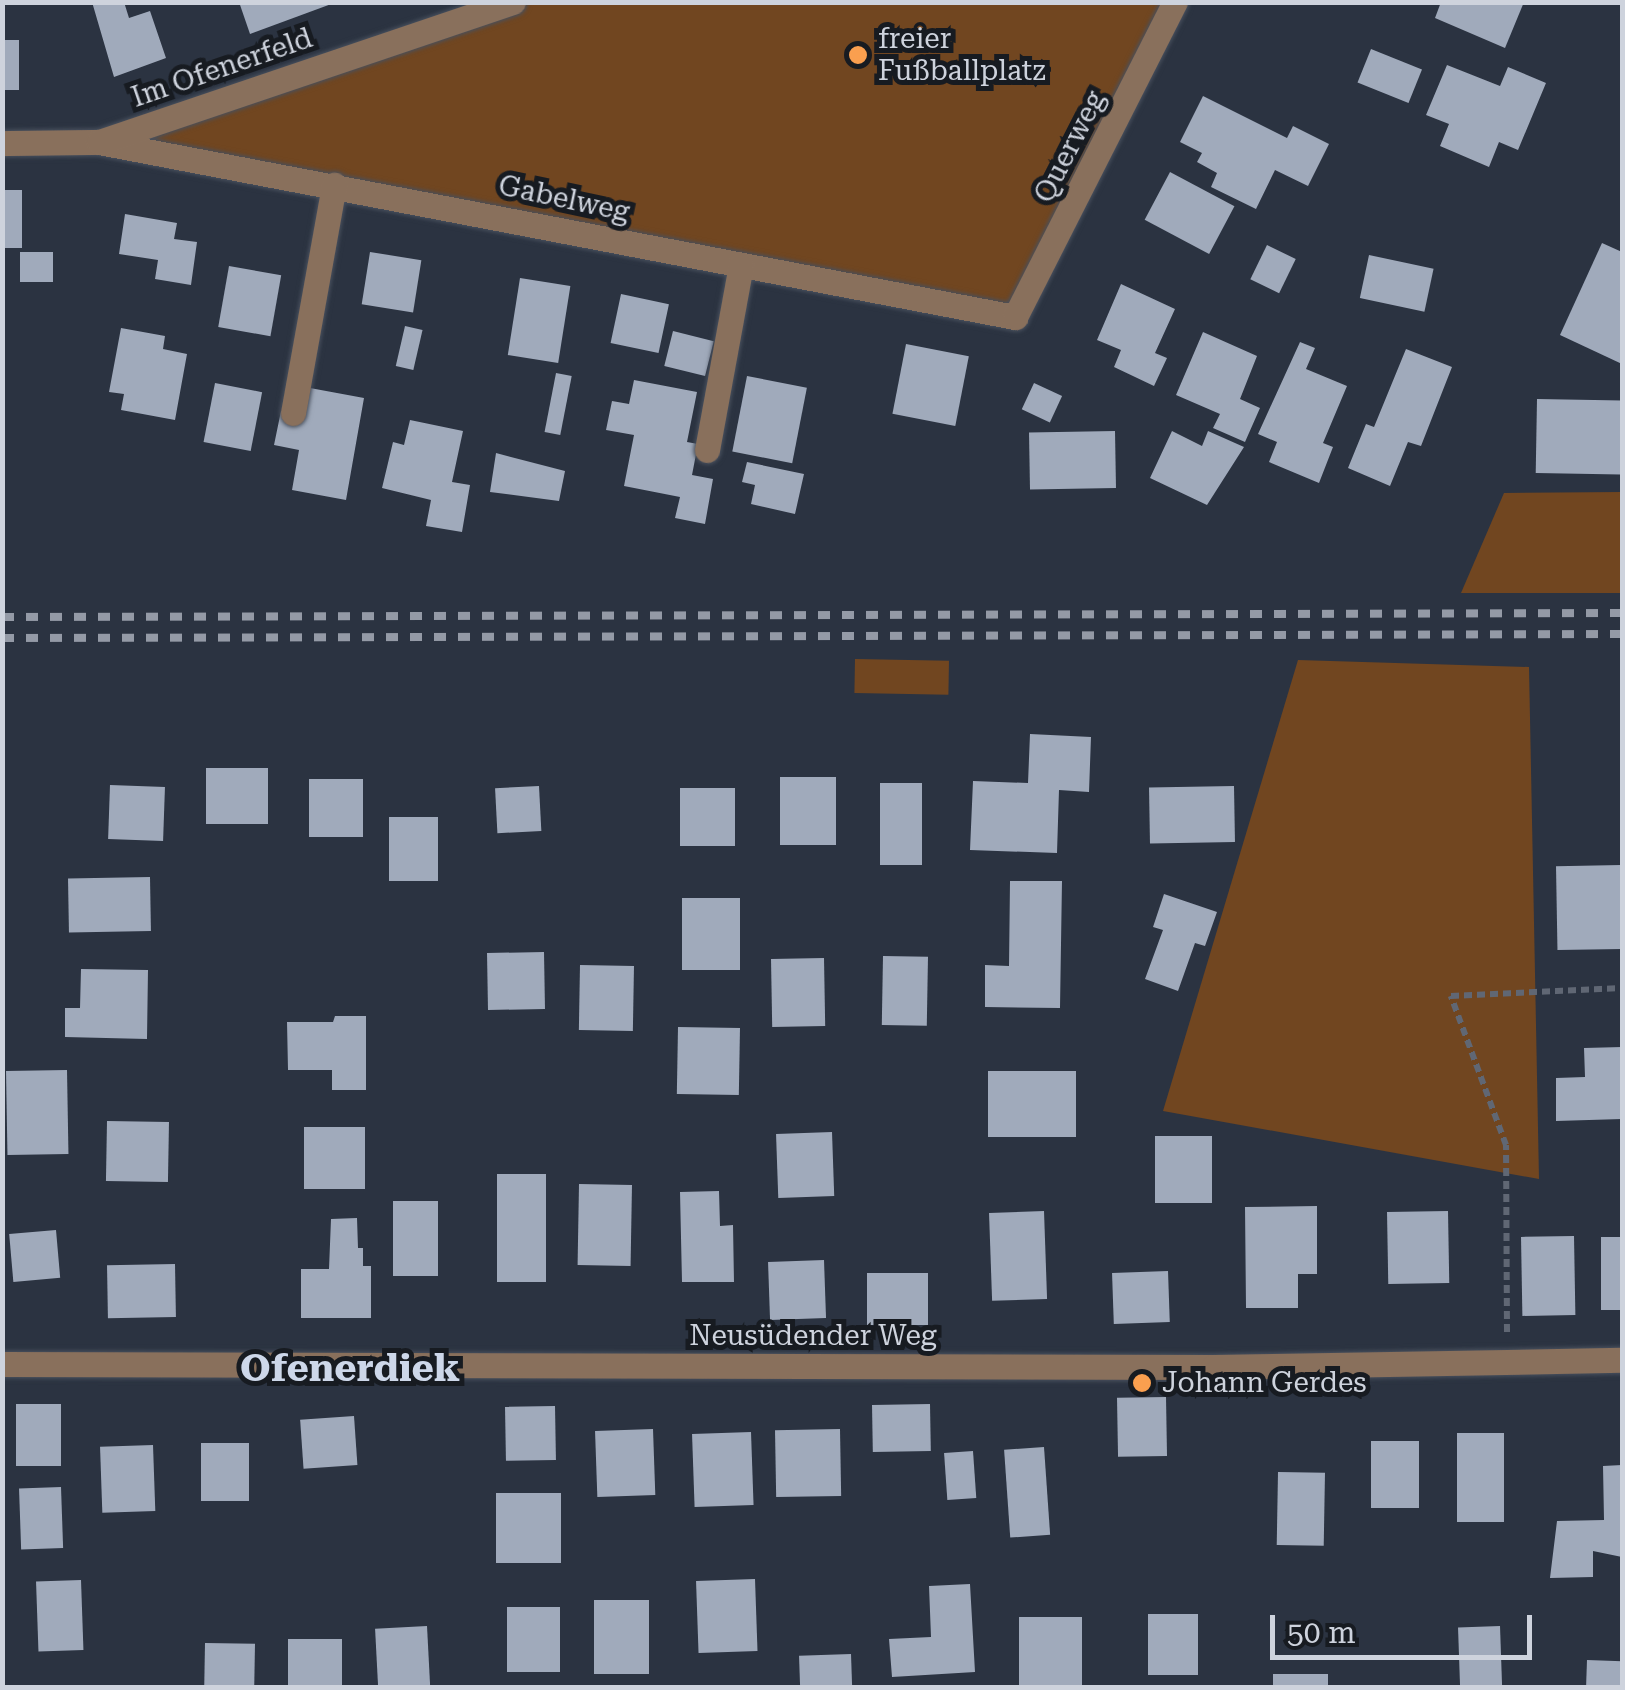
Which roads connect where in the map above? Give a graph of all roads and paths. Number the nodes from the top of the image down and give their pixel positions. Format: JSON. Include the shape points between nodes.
{"nodes":[{"id":1,"x":513,"y":2,"type":"edge"},
{"id":2,"x":1174,"y":2,"type":"edge"},
{"id":3,"x":100,"y":142,"type":"junction"},
{"id":4,"x":2,"y":143,"type":"edge"},
{"id":5,"x":334,"y":185,"type":"junction"},
{"id":6,"x":741,"y":264,"type":"junction"},
{"id":7,"x":1015,"y":317,"type":"joint"},
{"id":8,"x":293,"y":413,"type":"dead end"},
{"id":9,"x":707,"y":450,"type":"dead end"},
{"id":10,"x":1622,"y":988,"type":"edge"},
{"id":11,"x":1507,"y":1360,"type":"junction"},
{"id":12,"x":1622,"y":1360,"type":"edge"},
{"id":13,"x":2,"y":1364,"type":"edge"}],
"edges":[{"from":1,"to":3,"type":"street","name":"Im Ofenerfeld"},
{"from":2,"to":7,"type":"street","name":"Querweg"},
{"from":3,"to":4,"type":"street","name":"Im Ofenerfeld"},
{"from":3,"to":5,"type":"street","name":"Gabelweg"},
{"from":5,"to":6,"type":"street","name":"Gabelweg"},
{"from":5,"to":8,"type":"street"},
{"from":6,"to":7,"type":"street","name":"Gabelweg"},
{"from":6,"to":9,"type":"street"},
{"from":10,"to":11,"type":"path","via":[[1450,996],[1506,1145]]},
{"from":11,"to":12,"type":"street","name":"Neusüdender Weg"},
{"from":11,"to":13,"type":"street","name":"Neusüdender Weg","via":[[1213,1367]]}]}
